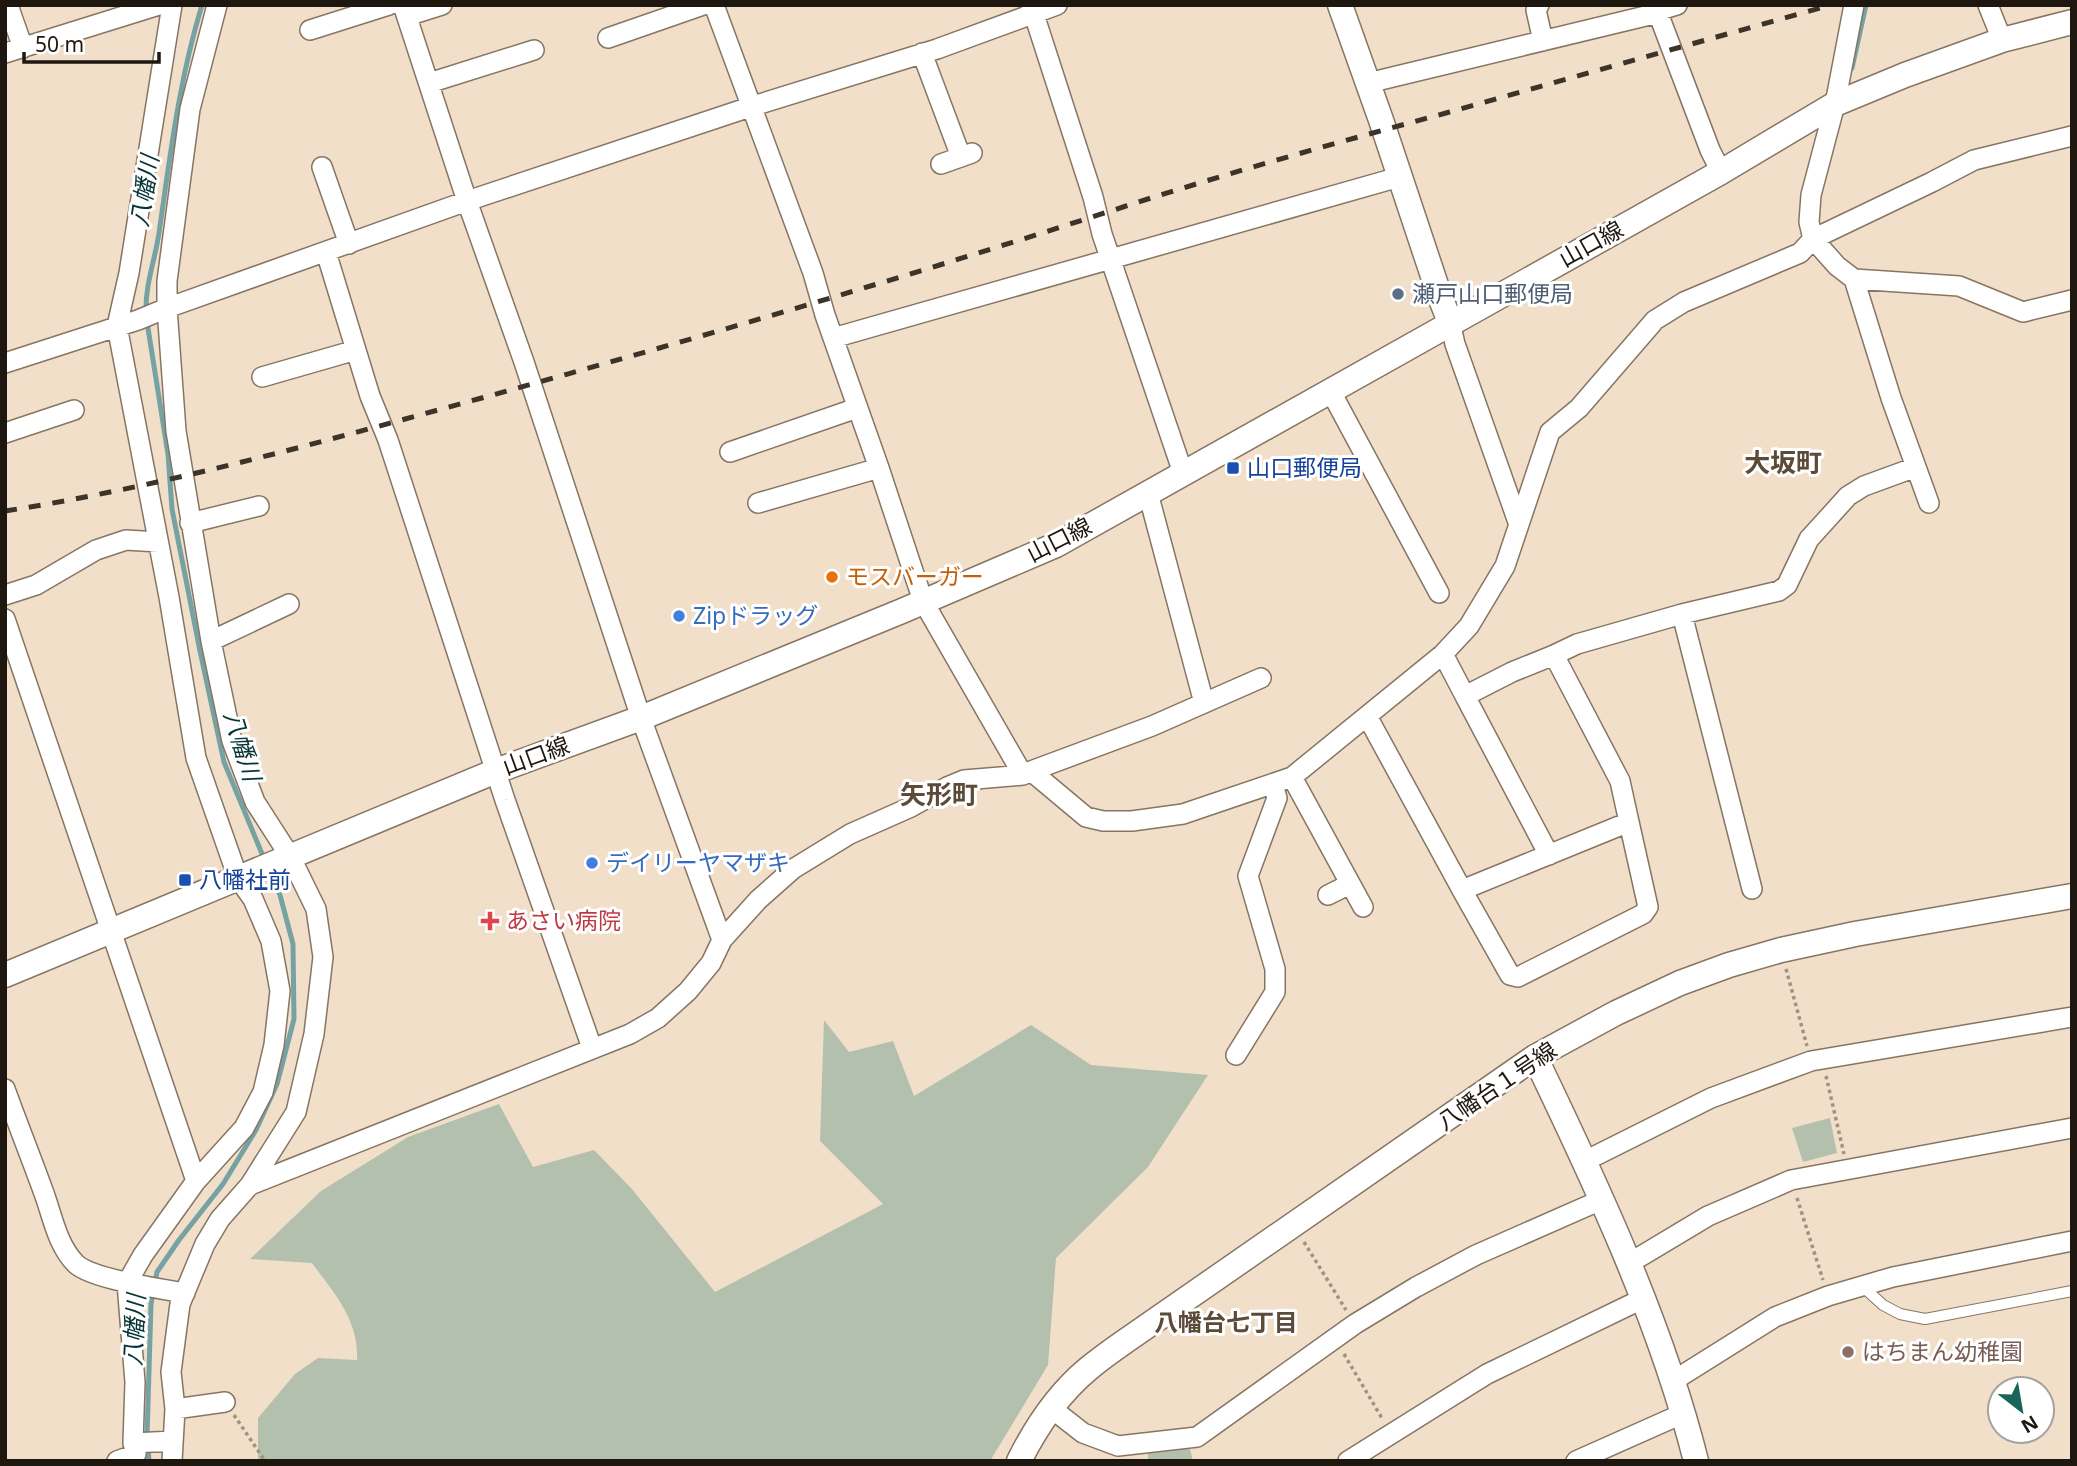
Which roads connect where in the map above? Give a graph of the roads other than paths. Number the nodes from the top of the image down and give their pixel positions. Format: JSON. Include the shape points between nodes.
{"nodes":[{"id":1,"x":8,"y":5,"type":"edge"},
{"id":2,"x":159,"y":5,"type":"edge"},
{"id":3,"x":172,"y":5,"type":"edge"},
{"id":4,"x":217,"y":5,"type":"edge"},
{"id":5,"x":389,"y":5,"type":"edge"},
{"id":6,"x":442,"y":5,"type":"edge"},
{"id":7,"x":703,"y":5,"type":"edge"},
{"id":8,"x":714,"y":5,"type":"edge"},
{"id":9,"x":1057,"y":5,"type":"edge"},
{"id":10,"x":1340,"y":5,"type":"edge"},
{"id":11,"x":1539,"y":5,"type":"edge"},
{"id":12,"x":1677,"y":5,"type":"edge"},
{"id":13,"x":1854,"y":5,"type":"edge"},
{"id":14,"x":1988,"y":5,"type":"edge"},
{"id":15,"x":1032,"y":9,"type":"edge"},
{"id":16,"x":1657,"y":10,"type":"edge"},
{"id":17,"x":405,"y":11,"type":"edge"},
{"id":18,"x":2072,"y":22,"type":"edge"},
{"id":19,"x":310,"y":30,"type":"dead end"},
{"id":20,"x":608,"y":38,"type":"dead end"},
{"id":21,"x":2002,"y":40,"type":"junction"},
{"id":22,"x":1542,"y":41,"type":"junction"},
{"id":23,"x":14,"y":50,"type":"edge"},
{"id":24,"x":534,"y":50,"type":"dead end"},
{"id":25,"x":922,"y":54,"type":"junction"},
{"id":26,"x":429,"y":83,"type":"junction"},
{"id":27,"x":1368,"y":83,"type":"junction"},
{"id":28,"x":1835,"y":104,"type":"junction"},
{"id":29,"x":750,"y":107,"type":"junction"},
{"id":30,"x":2072,"y":136,"type":"edge"},
{"id":31,"x":942,"y":164,"type":"dead end"},
{"id":32,"x":322,"y":167,"type":"dead end"},
{"id":33,"x":1721,"y":172,"type":"junction"},
{"id":34,"x":1399,"y":177,"type":"junction"},
{"id":35,"x":467,"y":201,"type":"junction"},
{"id":36,"x":1813,"y":239,"type":"junction"},
{"id":37,"x":349,"y":244,"type":"junction"},
{"id":38,"x":326,"y":252,"type":"junction"},
{"id":39,"x":1111,"y":260,"type":"junction"},
{"id":40,"x":1854,"y":279,"type":"junction"},
{"id":41,"x":2072,"y":300,"type":"edge"},
{"id":42,"x":162,"y":310,"type":"junction"},
{"id":43,"x":1450,"y":322,"type":"junction"},
{"id":44,"x":117,"y":326,"type":"junction"},
{"id":45,"x":833,"y":338,"type":"junction"},
{"id":46,"x":356,"y":350,"type":"junction"},
{"id":47,"x":5,"y":363,"type":"edge"},
{"id":48,"x":262,"y":377,"type":"dead end"},
{"id":49,"x":1331,"y":390,"type":"junction"},
{"id":50,"x":858,"y":408,"type":"junction"},
{"id":51,"x":74,"y":410,"type":"dead end"},
{"id":52,"x":5,"y":433,"type":"edge"},
{"id":53,"x":743,"y":453,"type":"dead end"},
{"id":54,"x":1916,"y":467,"type":"junction"},
{"id":55,"x":879,"y":468,"type":"junction"},
{"id":56,"x":1182,"y":473,"type":"junction"},
{"id":57,"x":1148,"y":493,"type":"junction"},
{"id":58,"x":772,"y":503,"type":"dead end"},
{"id":59,"x":1929,"y":503,"type":"dead end"},
{"id":60,"x":259,"y":506,"type":"dead end"},
{"id":61,"x":190,"y":523,"type":"junction"},
{"id":62,"x":1518,"y":523,"type":"junction"},
{"id":63,"x":158,"y":542,"type":"junction"},
{"id":64,"x":1439,"y":593,"type":"dead end"},
{"id":65,"x":5,"y":595,"type":"edge"},
{"id":66,"x":923,"y":601,"type":"junction"},
{"id":67,"x":289,"y":604,"type":"dead end"},
{"id":68,"x":1682,"y":614,"type":"junction"},
{"id":69,"x":5,"y":619,"type":"edge"},
{"id":70,"x":211,"y":641,"type":"junction"},
{"id":71,"x":10,"y":645,"type":"edge"},
{"id":72,"x":1443,"y":654,"type":"junction"},
{"id":73,"x":1554,"y":655,"type":"junction"},
{"id":74,"x":1261,"y":678,"type":"dead end"},
{"id":75,"x":1465,"y":696,"type":"junction"},
{"id":76,"x":1204,"y":703,"type":"junction"},
{"id":77,"x":1367,"y":716,"type":"junction"},
{"id":78,"x":641,"y":718,"type":"junction"},
{"id":79,"x":496,"y":771,"type":"junction"},
{"id":80,"x":1027,"y":773,"type":"junction"},
{"id":81,"x":1292,"y":777,"type":"junction"},
{"id":82,"x":1273,"y":785,"type":"junction"},
{"id":83,"x":1629,"y":822,"type":"junction"},
{"id":84,"x":1549,"y":855,"type":"junction"},
{"id":85,"x":287,"y":859,"type":"junction"},
{"id":86,"x":245,"y":876,"type":"junction"},
{"id":87,"x":1350,"y":884,"type":"junction"},
{"id":88,"x":1752,"y":889,"type":"dead end"},
{"id":89,"x":1462,"y":890,"type":"junction"},
{"id":90,"x":1328,"y":895,"type":"dead end"},
{"id":91,"x":2072,"y":896,"type":"edge"},
{"id":92,"x":1363,"y":907,"type":"dead end"},
{"id":93,"x":112,"y":931,"type":"junction"},
{"id":94,"x":722,"y":940,"type":"junction"},
{"id":95,"x":5,"y":975,"type":"edge"},
{"id":96,"x":2072,"y":1017,"type":"edge"},
{"id":97,"x":592,"y":1048,"type":"junction"},
{"id":98,"x":1236,"y":1055,"type":"dead end"},
{"id":99,"x":1535,"y":1057,"type":"junction"},
{"id":100,"x":5,"y":1090,"type":"edge"},
{"id":101,"x":2072,"y":1128,"type":"edge"},
{"id":102,"x":1585,"y":1161,"type":"junction"},
{"id":103,"x":195,"y":1181,"type":"junction"},
{"id":104,"x":250,"y":1185,"type":"junction"},
{"id":105,"x":1601,"y":1199,"type":"junction"},
{"id":106,"x":2072,"y":1241,"type":"edge"},
{"id":107,"x":1628,"y":1264,"type":"junction"},
{"id":108,"x":135,"y":1284,"type":"junction"},
{"id":109,"x":1862,"y":1286,"type":"junction"},
{"id":110,"x":2072,"y":1291,"type":"edge"},
{"id":111,"x":176,"y":1292,"type":"junction"},
{"id":112,"x":1642,"y":1299,"type":"junction"},
{"id":113,"x":1673,"y":1381,"type":"junction"},
{"id":114,"x":225,"y":1402,"type":"road end"},
{"id":115,"x":1051,"y":1408,"type":"junction"},
{"id":116,"x":175,"y":1409,"type":"junction"},
{"id":117,"x":1684,"y":1413,"type":"junction"},
{"id":118,"x":136,"y":1443,"type":"junction"},
{"id":119,"x":170,"y":1448,"type":"edge"},
{"id":120,"x":117,"y":1461,"type":"edge"},
{"id":121,"x":1019,"y":1461,"type":"edge"},
{"id":122,"x":1348,"y":1461,"type":"edge"},
{"id":123,"x":1576,"y":1461,"type":"edge"},
{"id":124,"x":1696,"y":1461,"type":"edge"}],
"edges":[{"from":1,"to":23,"type":"street"},
{"from":2,"to":23,"type":"street"},
{"from":3,"to":44,"type":"street"},
{"from":4,"to":42,"type":"street","via":[[190,109]]},
{"from":5,"to":19,"type":"street"},
{"from":6,"to":17,"type":"street"},
{"from":7,"to":20,"type":"street"},
{"from":8,"to":29,"type":"street"},
{"from":9,"to":15,"type":"street"},
{"from":10,"to":27,"type":"street"},
{"from":11,"to":22,"type":"street"},
{"from":12,"to":16,"type":"street"},
{"from":13,"to":28,"type":"street"},
{"from":14,"to":21,"type":"street"},
{"from":15,"to":25,"type":"street"},
{"from":15,"to":39,"type":"street"},
{"from":16,"to":22,"type":"street"},
{"from":16,"to":33,"type":"street"},
{"from":17,"to":26,"type":"street"},
{"from":18,"to":21,"type":"street","name":"山口線"},
{"from":21,"to":28,"type":"street","name":"山口線"},
{"from":22,"to":27,"type":"street"},
{"from":24,"to":26,"type":"street"},
{"from":25,"to":29,"type":"street"},
{"from":25,"to":31,"type":"street","via":[[967,155]]},
{"from":26,"to":35,"type":"street"},
{"from":27,"to":34,"type":"street"},
{"from":28,"to":33,"type":"street","name":"山口線"},
{"from":28,"to":36,"type":"street","via":[[1811,195]]},
{"from":29,"to":35,"type":"street"},
{"from":29,"to":45,"type":"street"},
{"from":30,"to":36,"type":"street","via":[[1974,160]]},
{"from":32,"to":37,"type":"street"},
{"from":33,"to":43,"type":"street","name":"山口線"},
{"from":34,"to":39,"type":"street"},
{"from":34,"to":43,"type":"street"},
{"from":35,"to":37,"type":"street"},
{"from":35,"to":78,"type":"street"},
{"from":36,"to":40,"type":"street"},
{"from":36,"to":62,"type":"street","via":[[1800,253],[1684,302],[1655,320],[1579,408],[1550,432]]},
{"from":37,"to":38,"type":"street"},
{"from":38,"to":42,"type":"street"},
{"from":38,"to":46,"type":"street"},
{"from":39,"to":45,"type":"street"},
{"from":39,"to":56,"type":"street"},
{"from":40,"to":41,"type":"street","via":[[1959,286],[2023,312]]},
{"from":40,"to":54,"type":"street"},
{"from":42,"to":44,"type":"street"},
{"from":42,"to":61,"type":"street"},
{"from":43,"to":49,"type":"street","name":"山口線"},
{"from":43,"to":62,"type":"street"},
{"from":44,"to":47,"type":"street"},
{"from":44,"to":63,"type":"street"},
{"from":45,"to":50,"type":"street"},
{"from":46,"to":48,"type":"street"},
{"from":46,"to":79,"type":"street"},
{"from":49,"to":56,"type":"street","name":"山口線"},
{"from":49,"to":64,"type":"street"},
{"from":50,"to":53,"type":"street"},
{"from":50,"to":55,"type":"street"},
{"from":51,"to":52,"type":"street"},
{"from":54,"to":59,"type":"street"},
{"from":54,"to":68,"type":"street","via":[[1848,496],[1809,539],[1787,585],[1779,592]]},
{"from":55,"to":58,"type":"street"},
{"from":55,"to":66,"type":"street"},
{"from":56,"to":57,"type":"street","name":"山口線"},
{"from":57,"to":66,"type":"street","name":"山口線","via":[[1056,545]]},
{"from":57,"to":76,"type":"street"},
{"from":60,"to":61,"type":"street"},
{"from":61,"to":70,"type":"street"},
{"from":62,"to":72,"type":"street","via":[[1505,566],[1488,597]]},
{"from":63,"to":65,"type":"street","via":[[125,540],[96,550],[36,585]]},
{"from":63,"to":86,"type":"street","via":[[196,758]]},
{"from":66,"to":78,"type":"street","name":"山口線"},
{"from":66,"to":80,"type":"street"},
{"from":67,"to":70,"type":"street"},
{"from":68,"to":73,"type":"street"},
{"from":68,"to":88,"type":"street"},
{"from":69,"to":71,"type":"street"},
{"from":70,"to":85,"type":"street","via":[[232,741],[255,802]]},
{"from":71,"to":93,"type":"street"},
{"from":72,"to":75,"type":"street"},
{"from":72,"to":77,"type":"street"},
{"from":73,"to":75,"type":"street"},
{"from":73,"to":83,"type":"street","via":[[1620,781]]},
{"from":74,"to":76,"type":"street"},
{"from":75,"to":84,"type":"street"},
{"from":76,"to":80,"type":"street"},
{"from":77,"to":81,"type":"street"},
{"from":77,"to":89,"type":"street"},
{"from":78,"to":79,"type":"street","name":"山口線"},
{"from":78,"to":94,"type":"street"},
{"from":79,"to":85,"type":"street","name":"山口線"},
{"from":79,"to":97,"type":"street"},
{"from":80,"to":82,"type":"street","via":[[1086,817],[1103,821],[1183,814]]},
{"from":80,"to":94,"type":"street","via":[[964,780],[849,834],[793,869]]},
{"from":81,"to":82,"type":"street"},
{"from":81,"to":87,"type":"street"},
{"from":82,"to":98,"type":"street","via":[[1277,798],[1248,876],[1275,969],[1275,992]]},
{"from":83,"to":84,"type":"street"},
{"from":83,"to":89,"type":"street","via":[[1648,907],[1643,914],[1518,977],[1510,975]]},
{"from":84,"to":89,"type":"street"},
{"from":85,"to":86,"type":"street","name":"山口線"},
{"from":85,"to":104,"type":"street","via":[[316,909],[323,957],[314,1034],[296,1112]]},
{"from":86,"to":93,"type":"street","name":"山口線"},
{"from":86,"to":103,"type":"street","via":[[271,941],[280,990],[274,1045],[263,1092],[244,1128]]},
{"from":87,"to":90,"type":"street"},
{"from":87,"to":92,"type":"street"},
{"from":91,"to":99,"type":"street","name":"八幡台１号線","via":[[1855,934],[1729,965],[1616,1013]]},
{"from":93,"to":95,"type":"street","name":"山口線"},
{"from":93,"to":103,"type":"street"},
{"from":94,"to":97,"type":"street","via":[[688,991],[658,1018]]},
{"from":96,"to":102,"type":"street","via":[[1816,1060],[1711,1098]]},
{"from":97,"to":104,"type":"street"},
{"from":99,"to":102,"type":"street"},
{"from":99,"to":115,"type":"street","name":"八幡台１号線","via":[[1127,1340],[1086,1370]]},
{"from":100,"to":108,"type":"street","via":[[59,1240],[77,1265]]},
{"from":101,"to":107,"type":"street","via":[[1791,1180],[1708,1216]]},
{"from":102,"to":105,"type":"street"},
{"from":103,"to":108,"type":"street","via":[[143,1255]]},
{"from":104,"to":111,"type":"street","via":[[220,1219]]},
{"from":105,"to":107,"type":"street"},
{"from":105,"to":115,"type":"street","via":[[1416,1287],[1354,1324],[1197,1437],[1118,1446],[1083,1433]]},
{"from":106,"to":109,"type":"street"},
{"from":107,"to":112,"type":"street"},
{"from":108,"to":111,"type":"street"},
{"from":108,"to":118,"type":"street"},
{"from":109,"to":110,"type":"lane","via":[[1892,1310],[1925,1319]]},
{"from":109,"to":113,"type":"street","via":[[1775,1317]]},
{"from":111,"to":116,"type":"street","via":[[180,1304],[171,1372]]},
{"from":112,"to":113,"type":"street"},
{"from":112,"to":122,"type":"street","via":[[1487,1374]]},
{"from":113,"to":117,"type":"street"},
{"from":114,"to":116,"type":"street"},
{"from":115,"to":121,"type":"street","name":"八幡台１号線"},
{"from":116,"to":119,"type":"street"},
{"from":117,"to":123,"type":"street"},
{"from":117,"to":124,"type":"street"},
{"from":118,"to":119,"type":"street"},
{"from":118,"to":120,"type":"street","via":[[136,1454]]}]}
